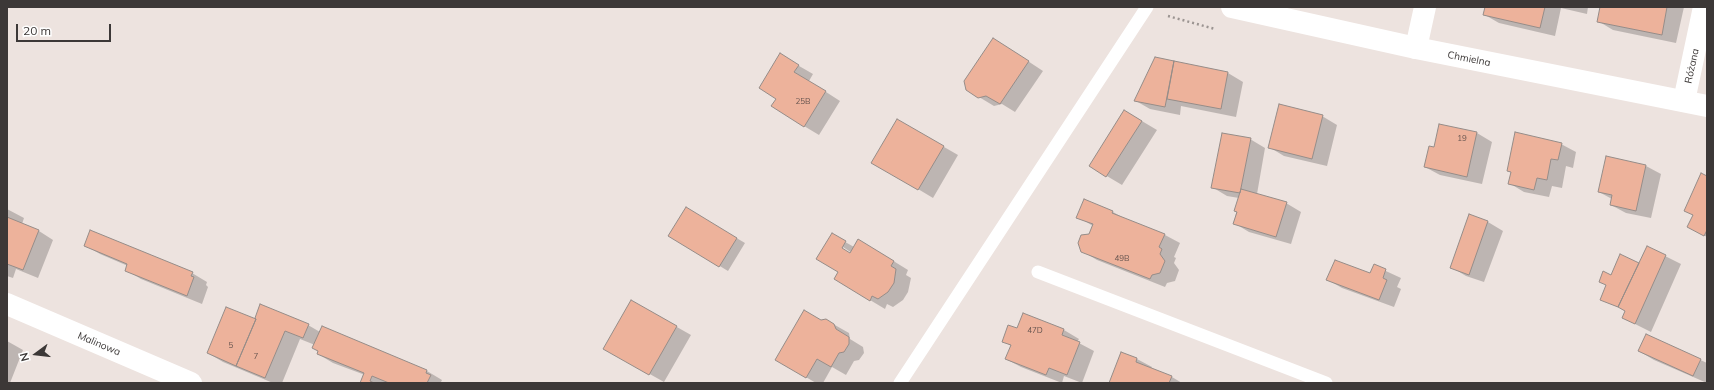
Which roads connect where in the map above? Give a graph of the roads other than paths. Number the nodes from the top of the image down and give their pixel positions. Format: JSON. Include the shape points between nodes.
{"nodes":[{"id":1,"x":1147,"y":7,"type":"edge"},
{"id":2,"x":1232,"y":7,"type":"edge"},
{"id":3,"x":1425,"y":7,"type":"edge"},
{"id":4,"x":1704,"y":7,"type":"edge"},
{"id":5,"x":1416,"y":48,"type":"junction"},
{"id":6,"x":1684,"y":102,"type":"junction"},
{"id":7,"x":1707,"y":106,"type":"edge"},
{"id":8,"x":1038,"y":272,"type":"dead end"},
{"id":9,"x":7,"y":304,"type":"edge"},
{"id":10,"x":191,"y":383,"type":"edge"},
{"id":11,"x":900,"y":383,"type":"edge"},
{"id":12,"x":1326,"y":383,"type":"edge"}],
"edges":[{"from":1,"to":11,"type":"lane"},
{"from":2,"to":5,"type":"street","name":"Chmielna"},
{"from":3,"to":5,"type":"street"},
{"from":4,"to":6,"type":"street","name":"Różana"},
{"from":5,"to":6,"type":"street","name":"Chmielna"},
{"from":6,"to":7,"type":"street","name":"Chmielna"},
{"from":8,"to":12,"type":"lane"},
{"from":9,"to":10,"type":"street","name":"Malinowa"}]}
